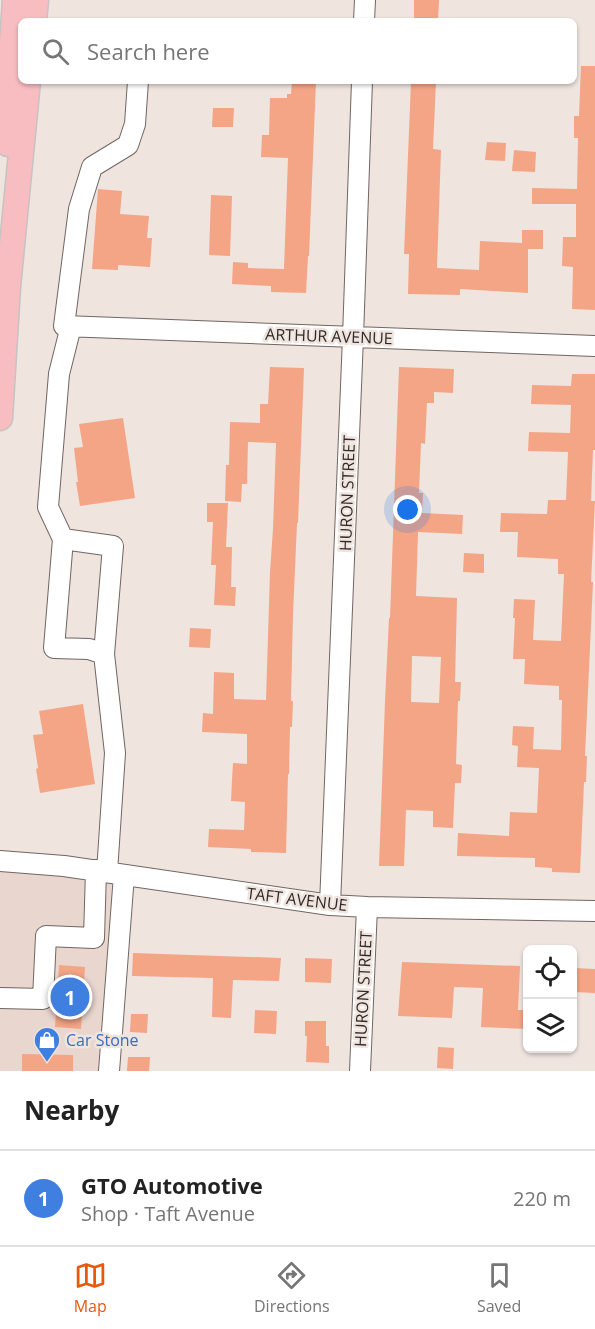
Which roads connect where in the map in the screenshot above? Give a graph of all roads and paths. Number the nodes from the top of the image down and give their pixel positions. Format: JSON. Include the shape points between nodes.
{"nodes":[{"id":1,"x":15,"y":0,"type":"edge"},
{"id":2,"x":36,"y":0,"type":"edge"},
{"id":3,"x":365,"y":0,"type":"edge"},
{"id":4,"x":34,"y":18,"type":"edge"},
{"id":5,"x":364,"y":18,"type":"edge"},
{"id":6,"x":28,"y":84,"type":"edge"},
{"id":7,"x":138,"y":84,"type":"edge"},
{"id":8,"x":362,"y":84,"type":"edge"},
{"id":9,"x":8,"y":287,"type":"junction"},
{"id":10,"x":68,"y":326,"type":"junction"},
{"id":11,"x":353,"y":337,"type":"junction"},
{"id":12,"x":595,"y":346,"type":"edge"},
{"id":13,"x":0,"y":418,"type":"edge"},
{"id":14,"x":63,"y":539,"type":"junction"},
{"id":15,"x":104,"y":654,"type":"junction"},
{"id":16,"x":0,"y":861,"type":"edge"},
{"id":17,"x":109,"y":872,"type":"junction"},
{"id":18,"x":330,"y":905,"type":"junction"},
{"id":19,"x":367,"y":907,"type":"junction"},
{"id":20,"x":595,"y":911,"type":"edge"},
{"id":21,"x":0,"y":998,"type":"edge"},
{"id":22,"x":109,"y":1071,"type":"edge"},
{"id":23,"x":360,"y":1071,"type":"edge"}],
"edges":[{"from":1,"to":9,"type":"main road","via":[[8,101]]},
{"from":2,"to":4,"type":"main road"},
{"from":3,"to":5,"type":"street"},
{"from":6,"to":9,"type":"main road"},
{"from":7,"to":10,"type":"street","via":[[135,124],[128,145],[92,167],[79,209]]},
{"from":8,"to":11,"type":"street","name":"HURON STREET"},
{"from":9,"to":13,"type":"main road"},
{"from":10,"to":11,"type":"street","name":"ARTHUR AVENUE"},
{"from":10,"to":14,"type":"street","via":[[59,374],[48,507]]},
{"from":11,"to":12,"type":"street","name":"ARTHUR AVENUE"},
{"from":11,"to":18,"type":"street","name":"HURON STREET"},
{"from":14,"to":15,"type":"street","via":[[113,546]]},
{"from":14,"to":15,"type":"street","via":[[54,648],[89,649]]},
{"from":15,"to":17,"type":"street","via":[[115,753]]},
{"from":16,"to":17,"type":"street","name":"TAFT AVENUE"},
{"from":17,"to":18,"type":"street","name":"TAFT AVENUE"},
{"from":17,"to":21,"type":"street","via":[[94,938],[46,936],[43,999]]},
{"from":17,"to":22,"type":"street"},
{"from":18,"to":19,"type":"street","name":"TAFT AVENUE"},
{"from":19,"to":20,"type":"street","name":"TAFT AVENUE"},
{"from":19,"to":23,"type":"street","name":"HURON STREET"}]}
